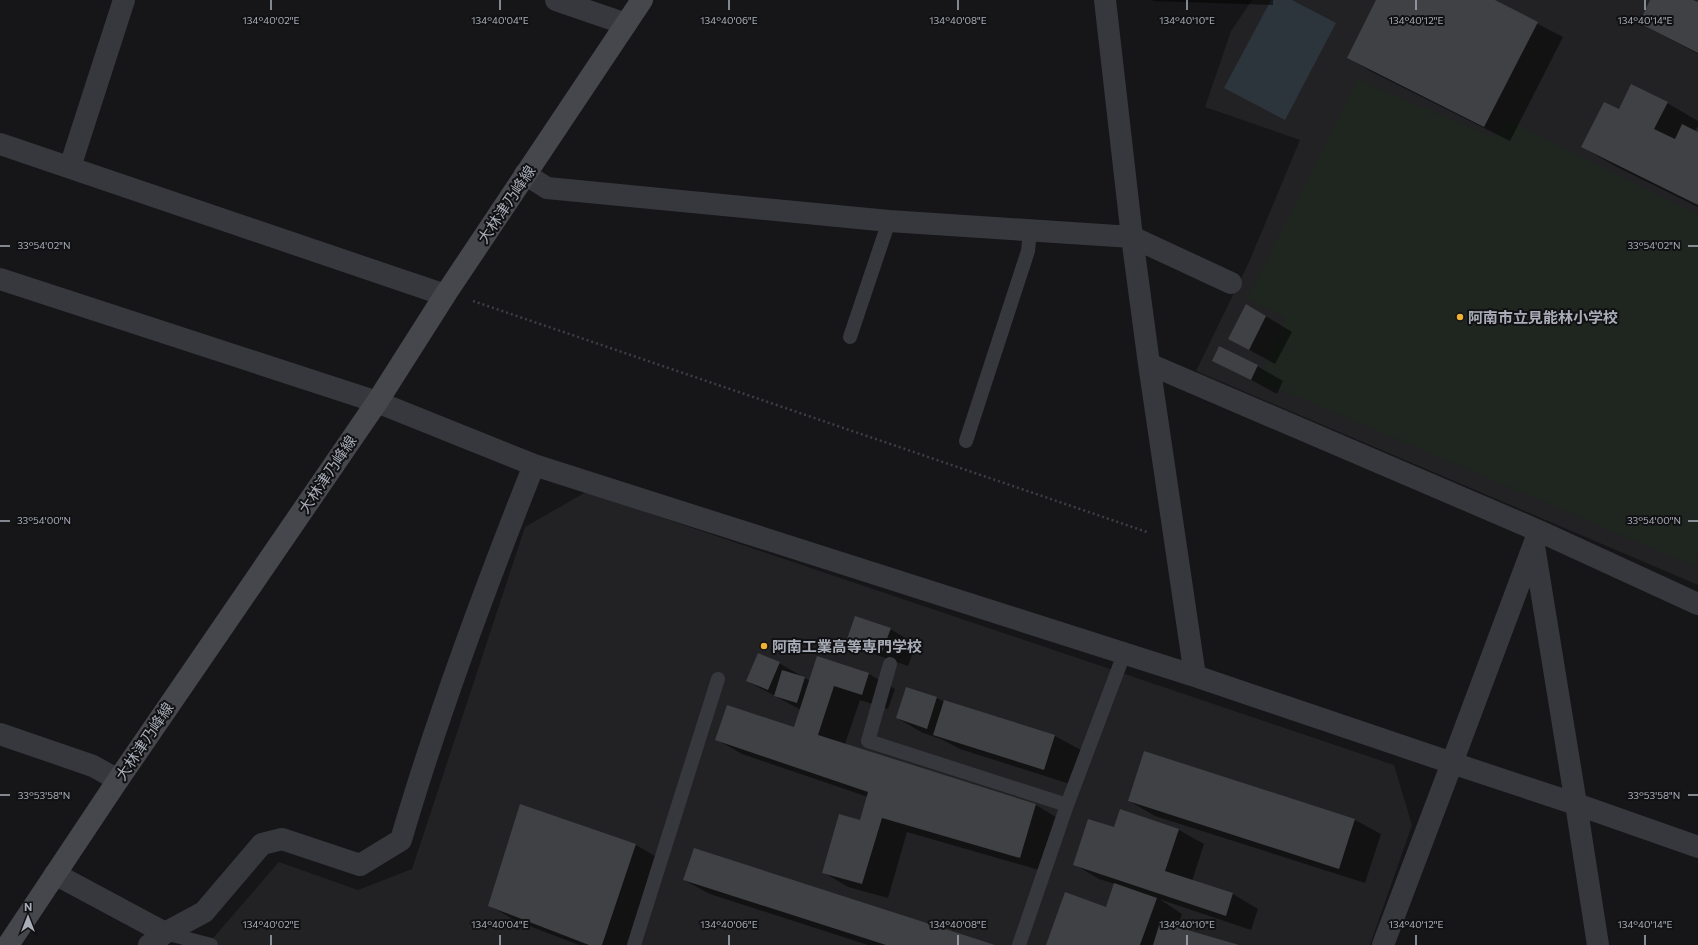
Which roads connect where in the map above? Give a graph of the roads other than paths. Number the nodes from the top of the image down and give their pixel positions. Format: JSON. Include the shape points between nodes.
{"nodes":[{"id":1,"x":124,"y":0,"type":"edge"},
{"id":2,"x":556,"y":0,"type":"edge"},
{"id":3,"x":642,"y":0,"type":"edge"},
{"id":4,"x":1105,"y":0,"type":"edge"},
{"id":5,"x":626,"y":24,"type":"junction"},
{"id":6,"x":0,"y":144,"type":"edge"},
{"id":7,"x":70,"y":168,"type":"junction"},
{"id":8,"x":525,"y":174,"type":"junction"},
{"id":9,"x":889,"y":221,"type":"junction"},
{"id":10,"x":1030,"y":231,"type":"junction"},
{"id":11,"x":1132,"y":237,"type":"junction"},
{"id":12,"x":0,"y":279,"type":"edge"},
{"id":13,"x":1230,"y":283,"type":"dead end"},
{"id":14,"x":445,"y":295,"type":"junction"},
{"id":15,"x":850,"y":337,"type":"dead end"},
{"id":16,"x":1149,"y":364,"type":"junction"},
{"id":17,"x":377,"y":402,"type":"junction"},
{"id":18,"x":966,"y":441,"type":"dead end"},
{"id":19,"x":534,"y":465,"type":"junction"},
{"id":20,"x":1536,"y":538,"type":"junction"},
{"id":21,"x":1698,"y":604,"type":"edge"},
{"id":22,"x":1124,"y":654,"type":"junction"},
{"id":23,"x":890,"y":664,"type":"dead end"},
{"id":24,"x":1195,"y":676,"type":"junction"},
{"id":25,"x":718,"y":679,"type":"dead end"},
{"id":26,"x":0,"y":734,"type":"edge"},
{"id":27,"x":1452,"y":763,"type":"junction"},
{"id":28,"x":118,"y":780,"type":"junction"},
{"id":29,"x":1576,"y":804,"type":"junction"},
{"id":30,"x":1067,"y":805,"type":"junction"},
{"id":31,"x":1698,"y":847,"type":"edge"},
{"id":32,"x":55,"y":874,"type":"junction"},
{"id":33,"x":157,"y":939,"type":"edge"},
{"id":34,"x":8,"y":945,"type":"edge"},
{"id":35,"x":211,"y":945,"type":"edge"},
{"id":36,"x":634,"y":945,"type":"edge"},
{"id":37,"x":1019,"y":945,"type":"edge"},
{"id":38,"x":1383,"y":945,"type":"edge"},
{"id":39,"x":1598,"y":945,"type":"edge"}],
"edges":[{"from":1,"to":7,"type":"street"},
{"from":2,"to":5,"type":"street"},
{"from":3,"to":5,"type":"main road","name":"大林津乃峰線"},
{"from":4,"to":11,"type":"street"},
{"from":5,"to":8,"type":"main road","name":"大林津乃峰線"},
{"from":6,"to":7,"type":"street"},
{"from":7,"to":14,"type":"street"},
{"from":8,"to":9,"type":"street","via":[[547,188]]},
{"from":8,"to":14,"type":"main road","name":"大林津乃峰線"},
{"from":9,"to":10,"type":"street"},
{"from":9,"to":15,"type":"lane"},
{"from":10,"to":11,"type":"street"},
{"from":10,"to":18,"type":"lane","via":[[1028,251]]},
{"from":11,"to":13,"type":"street"},
{"from":11,"to":16,"type":"street"},
{"from":12,"to":17,"type":"street"},
{"from":14,"to":17,"type":"main road","name":"大林津乃峰線"},
{"from":16,"to":20,"type":"street"},
{"from":16,"to":24,"type":"street"},
{"from":17,"to":19,"type":"street"},
{"from":17,"to":28,"type":"main road","name":"大林津乃峰線"},
{"from":19,"to":22,"type":"street"},
{"from":19,"to":33,"type":"street","via":[[488,581],[420,777],[401,840],[360,865],[282,840],[262,844],[204,912]]},
{"from":20,"to":21,"type":"street"},
{"from":20,"to":27,"type":"street"},
{"from":20,"to":29,"type":"street"},
{"from":22,"to":24,"type":"street"},
{"from":22,"to":30,"type":"lane"},
{"from":23,"to":30,"type":"lane","via":[[868,741]]},
{"from":24,"to":27,"type":"street"},
{"from":25,"to":36,"type":"lane"},
{"from":26,"to":28,"type":"street","via":[[93,766]]},
{"from":27,"to":29,"type":"street"},
{"from":27,"to":38,"type":"street"},
{"from":28,"to":32,"type":"main road","name":"大林津乃峰線"},
{"from":29,"to":31,"type":"street"},
{"from":29,"to":39,"type":"street"},
{"from":30,"to":37,"type":"lane"},
{"from":32,"to":33,"type":"street"},
{"from":32,"to":34,"type":"main road","name":"大林津乃峰線"},
{"from":33,"to":35,"type":"lane"}]}
